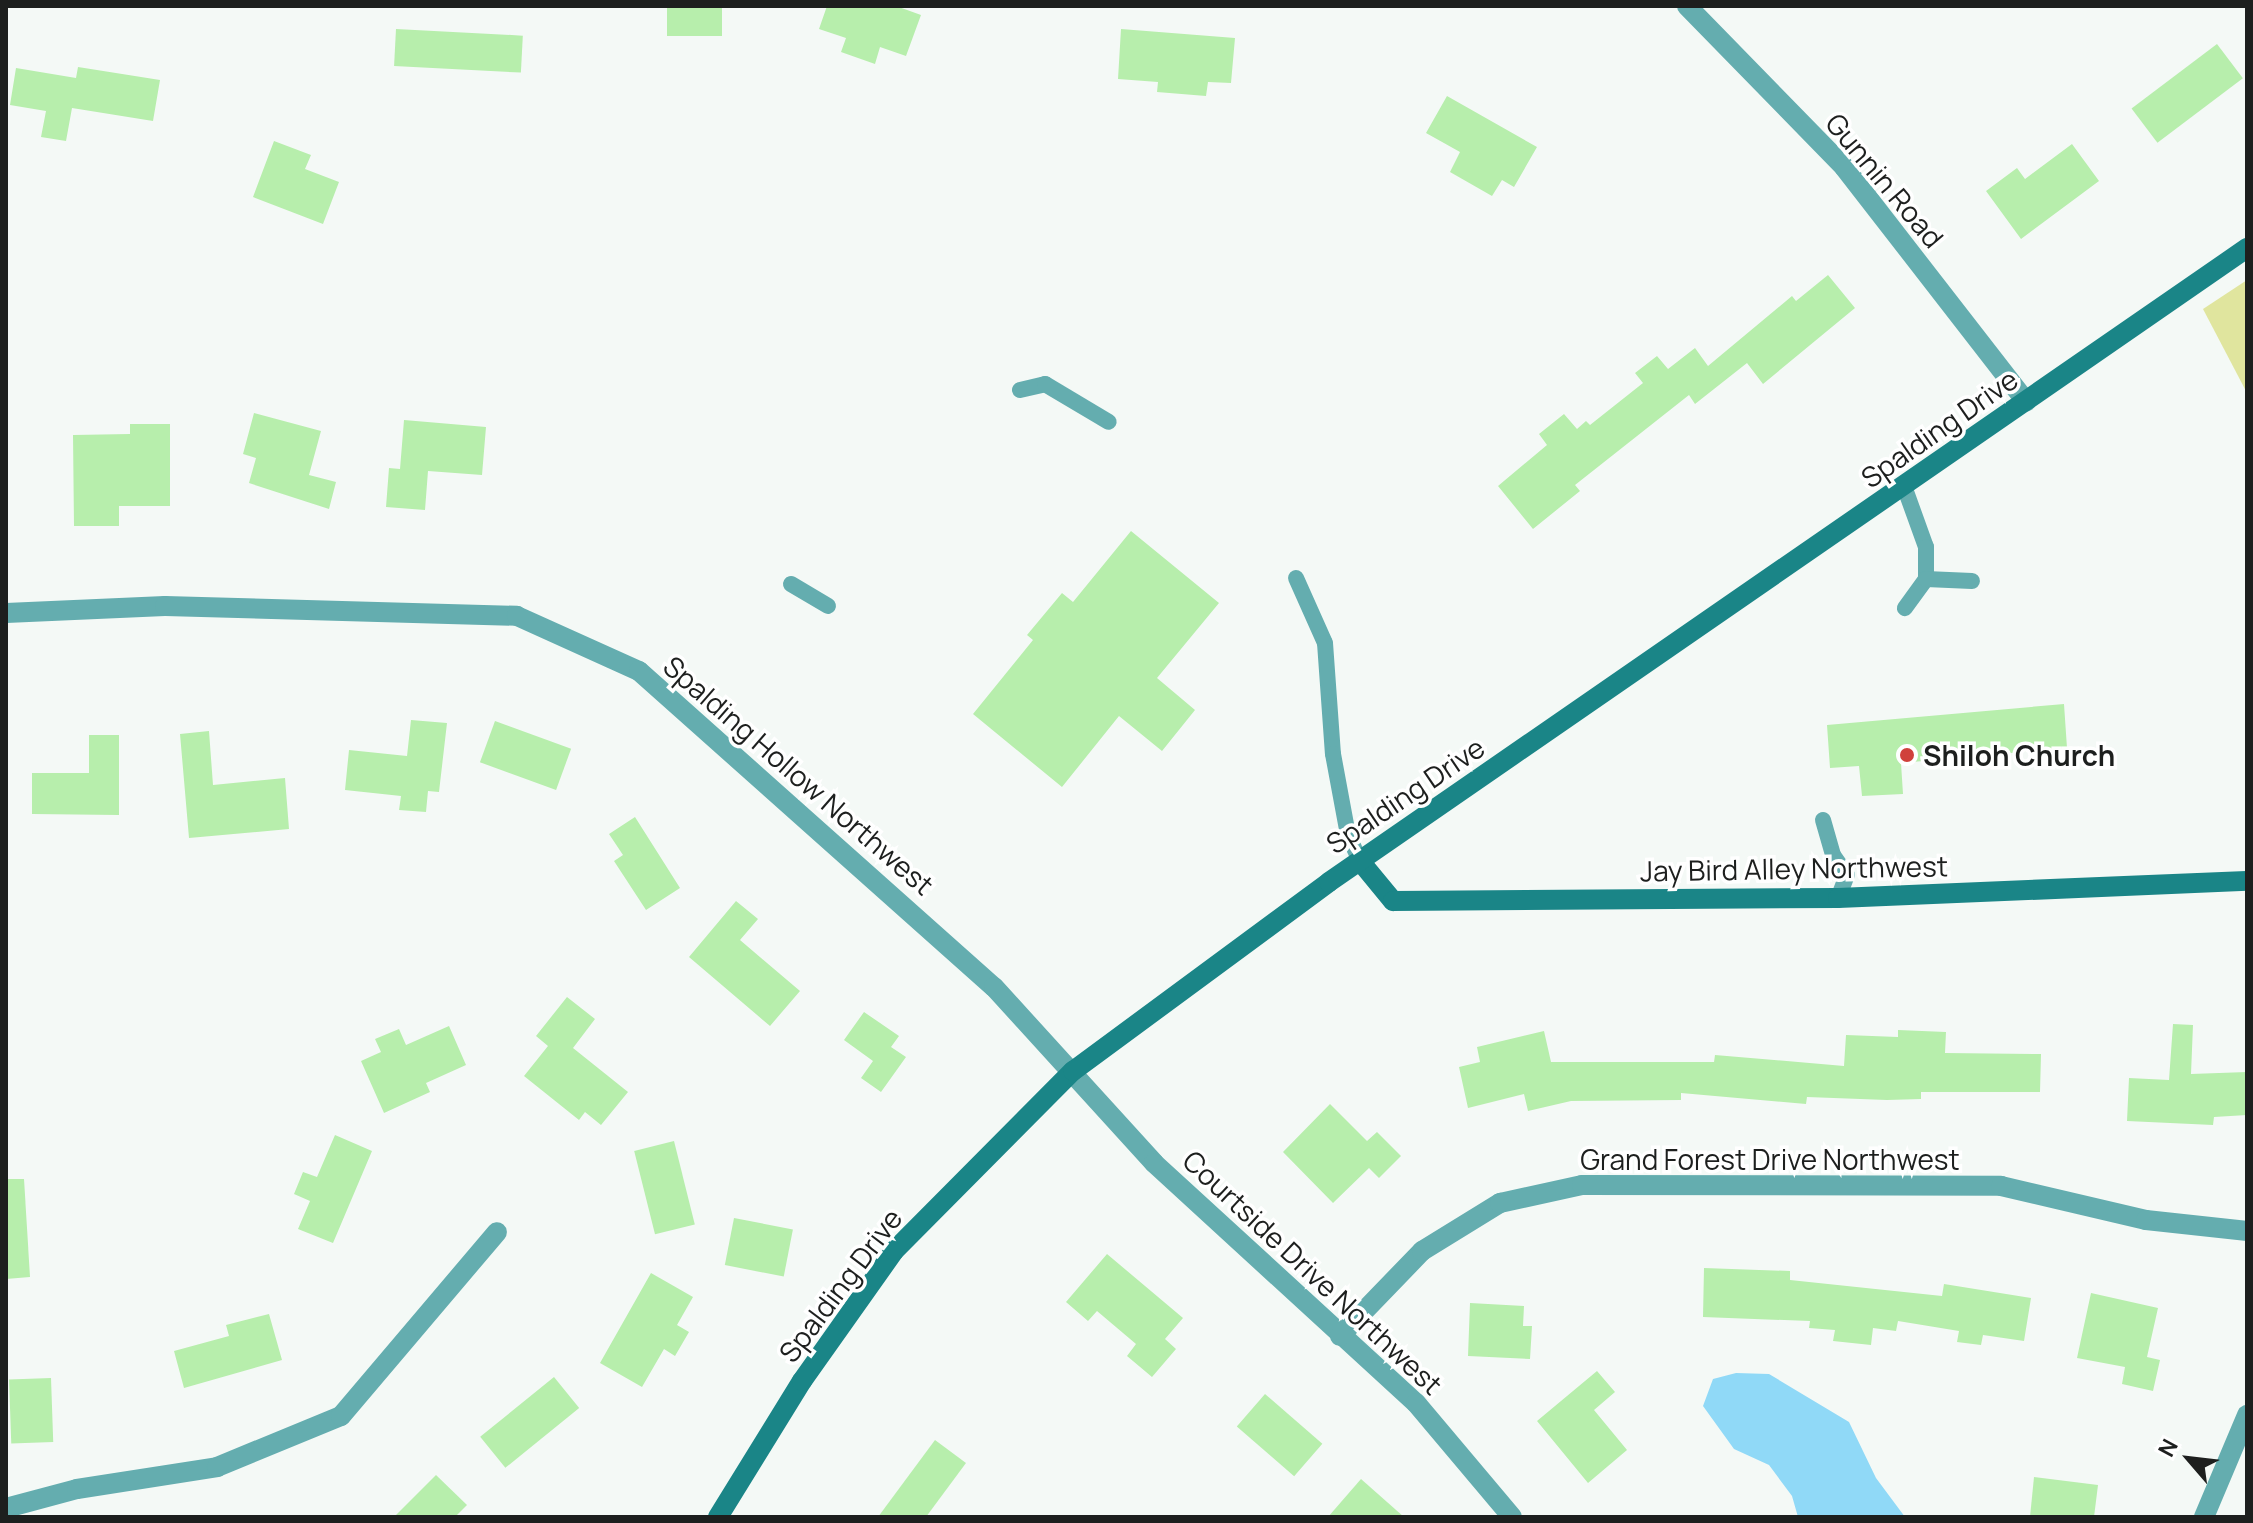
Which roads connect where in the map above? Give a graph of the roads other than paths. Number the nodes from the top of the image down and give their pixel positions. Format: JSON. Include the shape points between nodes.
{"nodes":[{"id":1,"x":1687,"y":6,"type":"edge"},
{"id":2,"x":2247,"y":248,"type":"edge"},
{"id":3,"x":1020,"y":390,"type":"dead end"},
{"id":4,"x":2026,"y":402,"type":"junction"},
{"id":5,"x":1109,"y":422,"type":"dead end"},
{"id":6,"x":1904,"y":486,"type":"junction"},
{"id":7,"x":1296,"y":578,"type":"dead end"},
{"id":8,"x":1926,"y":579,"type":"junction"},
{"id":9,"x":1972,"y":581,"type":"dead end"},
{"id":10,"x":791,"y":584,"type":"dead end"},
{"id":11,"x":828,"y":606,"type":"dead end"},
{"id":12,"x":1905,"y":608,"type":"dead end"},
{"id":13,"x":6,"y":613,"type":"edge"},
{"id":14,"x":1823,"y":820,"type":"dead end"},
{"id":15,"x":1360,"y":861,"type":"junction"},
{"id":16,"x":2247,"y":881,"type":"edge"},
{"id":17,"x":1838,"y":898,"type":"junction"},
{"id":18,"x":1073,"y":1071,"type":"junction"},
{"id":19,"x":2247,"y":1231,"type":"edge"},
{"id":20,"x":497,"y":1232,"type":"dead end"},
{"id":21,"x":1340,"y":1336,"type":"junction"},
{"id":22,"x":2247,"y":1415,"type":"edge"},
{"id":23,"x":6,"y":1508,"type":"edge"},
{"id":24,"x":718,"y":1517,"type":"edge"},
{"id":25,"x":1512,"y":1517,"type":"edge"},
{"id":26,"x":2204,"y":1517,"type":"edge"}],
"edges":[{"from":1,"to":4,"type":"street","name":"Gunnin Road","via":[[1844,167]]},
{"from":2,"to":4,"type":"main road","name":"Spalding Drive"},
{"from":3,"to":5,"type":"lane","via":[[1045,384]]},
{"from":4,"to":6,"type":"main road","name":"Spalding Drive"},
{"from":6,"to":8,"type":"lane","via":[[1926,547]]},
{"from":6,"to":15,"type":"main road","name":"Spalding Drive"},
{"from":7,"to":15,"type":"lane","via":[[1325,643],[1333,754],[1348,835]]},
{"from":8,"to":9,"type":"lane"},
{"from":8,"to":12,"type":"lane"},
{"from":10,"to":11,"type":"lane"},
{"from":13,"to":18,"type":"street","name":"Spalding Hollow Northwest","via":[[165,606],[517,616],[639,671],[938,935]]},
{"from":14,"to":17,"type":"lane","via":[[1833,855],[1847,875]]},
{"from":15,"to":17,"type":"main road","name":"Jay Bird Alley Northwest","via":[[1393,901]]},
{"from":15,"to":18,"type":"main road","name":"Spalding Drive"},
{"from":16,"to":17,"type":"main road","name":"Jay Bird Alley Northwest"},
{"from":18,"to":21,"type":"street","name":"Courtside Drive Northwest","via":[[1154,1163]]},
{"from":18,"to":24,"type":"main road","name":"Spalding Drive","via":[[894,1251],[802,1381]]},
{"from":19,"to":21,"type":"street","name":"Grand Forest Drive Northwest","via":[[2146,1220],[2001,1186],[1582,1185],[1500,1203],[1422,1251]]},
{"from":20,"to":23,"type":"street","via":[[341,1416],[217,1467],[77,1489]]},
{"from":21,"to":25,"type":"street","name":"Courtside Drive Northwest","via":[[1416,1403]]},
{"from":22,"to":26,"type":"street"}]}
